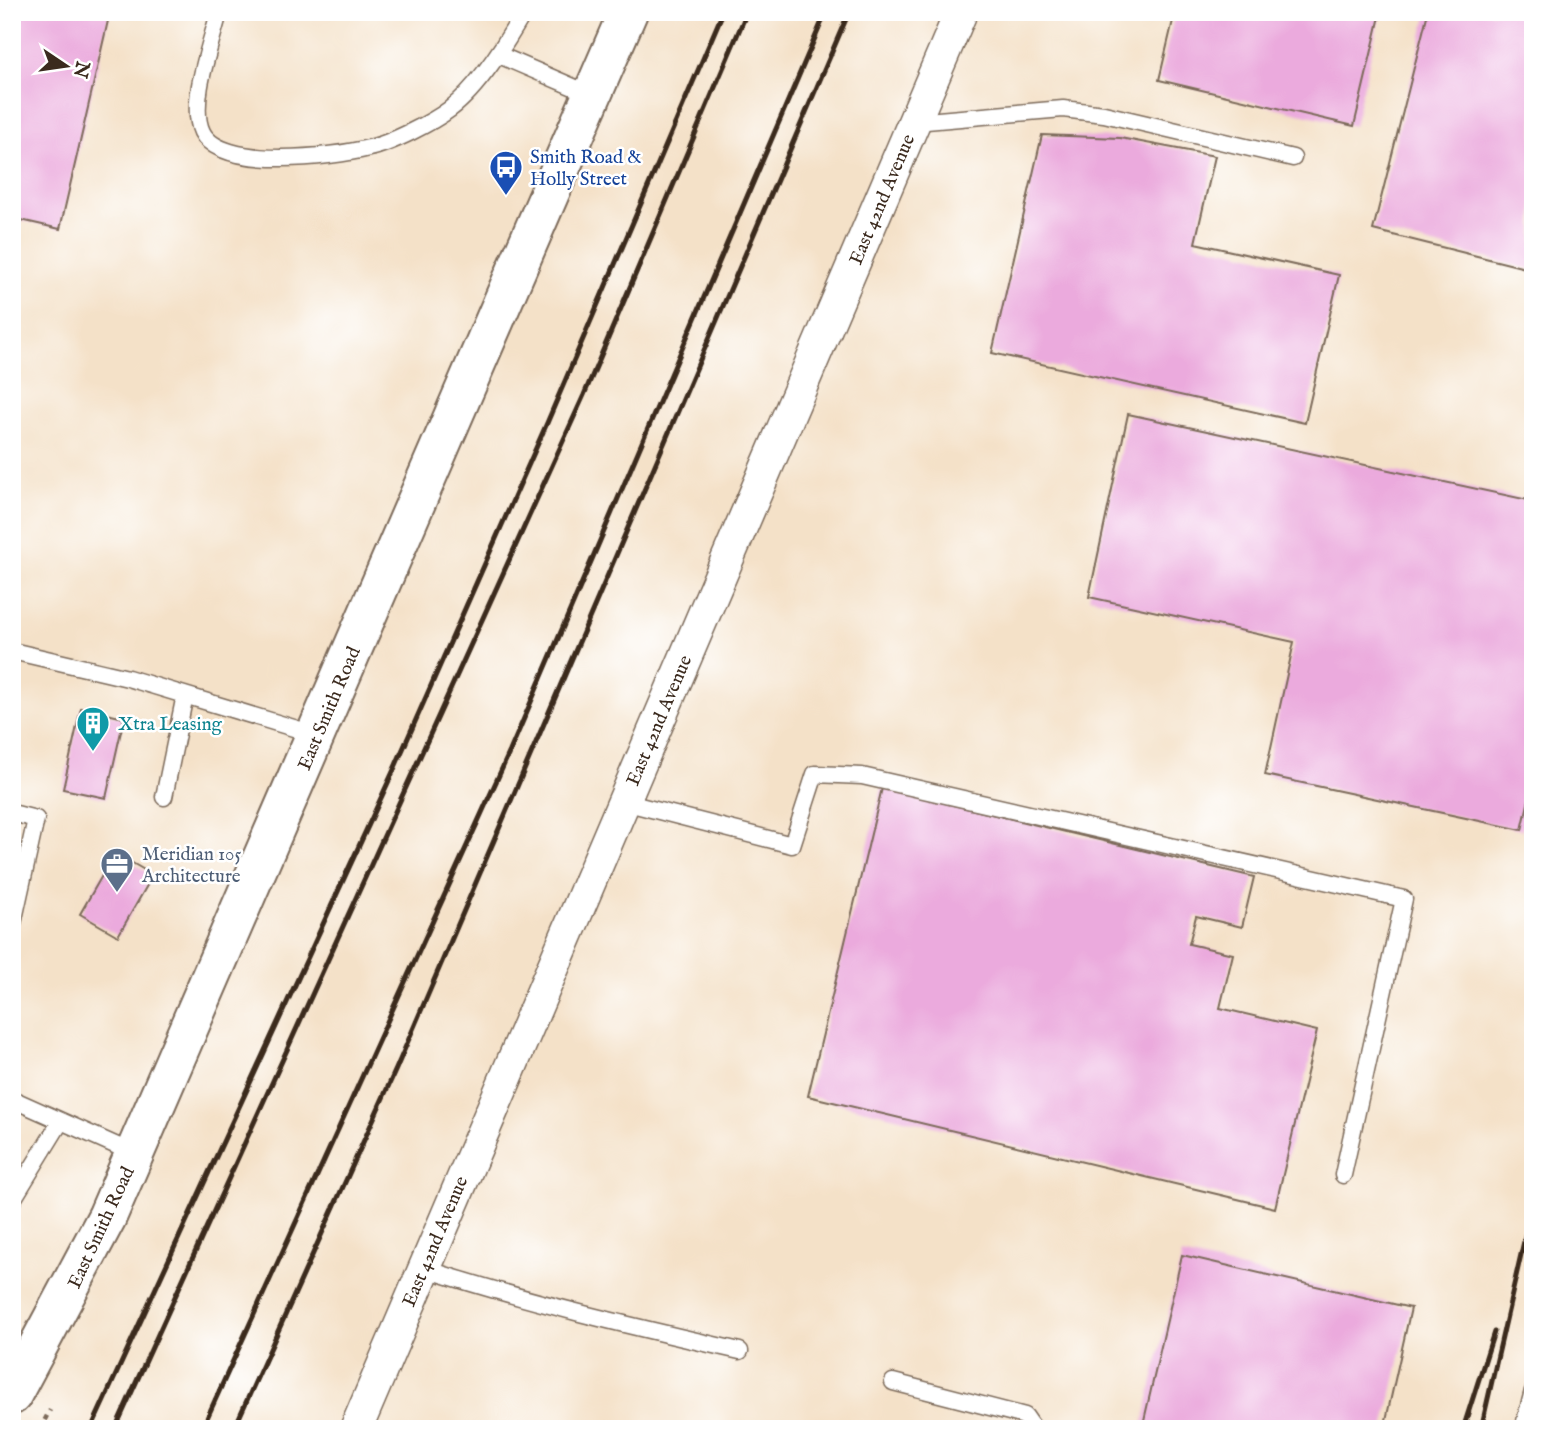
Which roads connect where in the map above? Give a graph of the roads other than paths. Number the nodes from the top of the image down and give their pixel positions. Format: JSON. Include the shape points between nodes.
{"nodes":[{"id":1,"x":219,"y":12,"type":"edge"},
{"id":2,"x":524,"y":12,"type":"edge"},
{"id":3,"x":628,"y":12,"type":"edge"},
{"id":4,"x":961,"y":12,"type":"edge"},
{"id":5,"x":499,"y":55,"type":"junction"},
{"id":6,"x":592,"y":95,"type":"junction"},
{"id":7,"x":915,"y":122,"type":"junction"},
{"id":8,"x":1293,"y":158,"type":"dead end"},
{"id":9,"x":12,"y":652,"type":"edge"},
{"id":10,"x":185,"y":695,"type":"junction"},
{"id":11,"x":317,"y":735,"type":"junction"},
{"id":12,"x":164,"y":797,"type":"dead end"},
{"id":13,"x":624,"y":802,"type":"junction"},
{"id":14,"x":12,"y":813,"type":"edge"},
{"id":15,"x":12,"y":928,"type":"edge"},
{"id":16,"x":12,"y":1099,"type":"edge"},
{"id":17,"x":61,"y":1121,"type":"junction"},
{"id":18,"x":135,"y":1154,"type":"junction"},
{"id":19,"x":1343,"y":1175,"type":"dead end"},
{"id":20,"x":12,"y":1201,"type":"edge"},
{"id":21,"x":423,"y":1268,"type":"junction"},
{"id":22,"x":740,"y":1351,"type":"dead end"},
{"id":23,"x":893,"y":1382,"type":"dead end"},
{"id":24,"x":1533,"y":1391,"type":"edge"},
{"id":25,"x":12,"y":1395,"type":"edge"},
{"id":26,"x":356,"y":1429,"type":"edge"},
{"id":27,"x":1034,"y":1429,"type":"edge"},
{"id":28,"x":1523,"y":1429,"type":"edge"}],
"edges":[{"from":1,"to":5,"type":"lane","via":[[198,110],[201,131],[211,144],[239,155],[279,158],[371,148],[451,109]]},
{"from":2,"to":5,"type":"lane"},
{"from":3,"to":6,"type":"street","name":"East Smith Road"},
{"from":4,"to":7,"type":"street","name":"East 42nd Avenue"},
{"from":5,"to":6,"type":"lane"},
{"from":6,"to":11,"type":"street","name":"East Smith Road"},
{"from":7,"to":8,"type":"lane","via":[[1063,109],[1104,114]]},
{"from":7,"to":13,"type":"street","name":"East 42nd Avenue"},
{"from":9,"to":10,"type":"lane"},
{"from":10,"to":11,"type":"lane"},
{"from":10,"to":12,"type":"lane"},
{"from":11,"to":18,"type":"street","name":"East Smith Road"},
{"from":13,"to":19,"type":"lane","via":[[792,845],[815,774],[862,776],[1404,899]]},
{"from":13,"to":21,"type":"street","name":"East 42nd Avenue"},
{"from":14,"to":15,"type":"lane","via":[[36,819]]},
{"from":16,"to":17,"type":"lane"},
{"from":17,"to":18,"type":"lane"},
{"from":17,"to":20,"type":"lane"},
{"from":18,"to":25,"type":"street","name":"East Smith Road","via":[[77,1277]]},
{"from":21,"to":22,"type":"lane","via":[[619,1323]]},
{"from":21,"to":26,"type":"street","name":"East 42nd Avenue"},
{"from":23,"to":27,"type":"lane","via":[[1025,1416]]},
{"from":24,"to":28,"type":"lane"}]}
